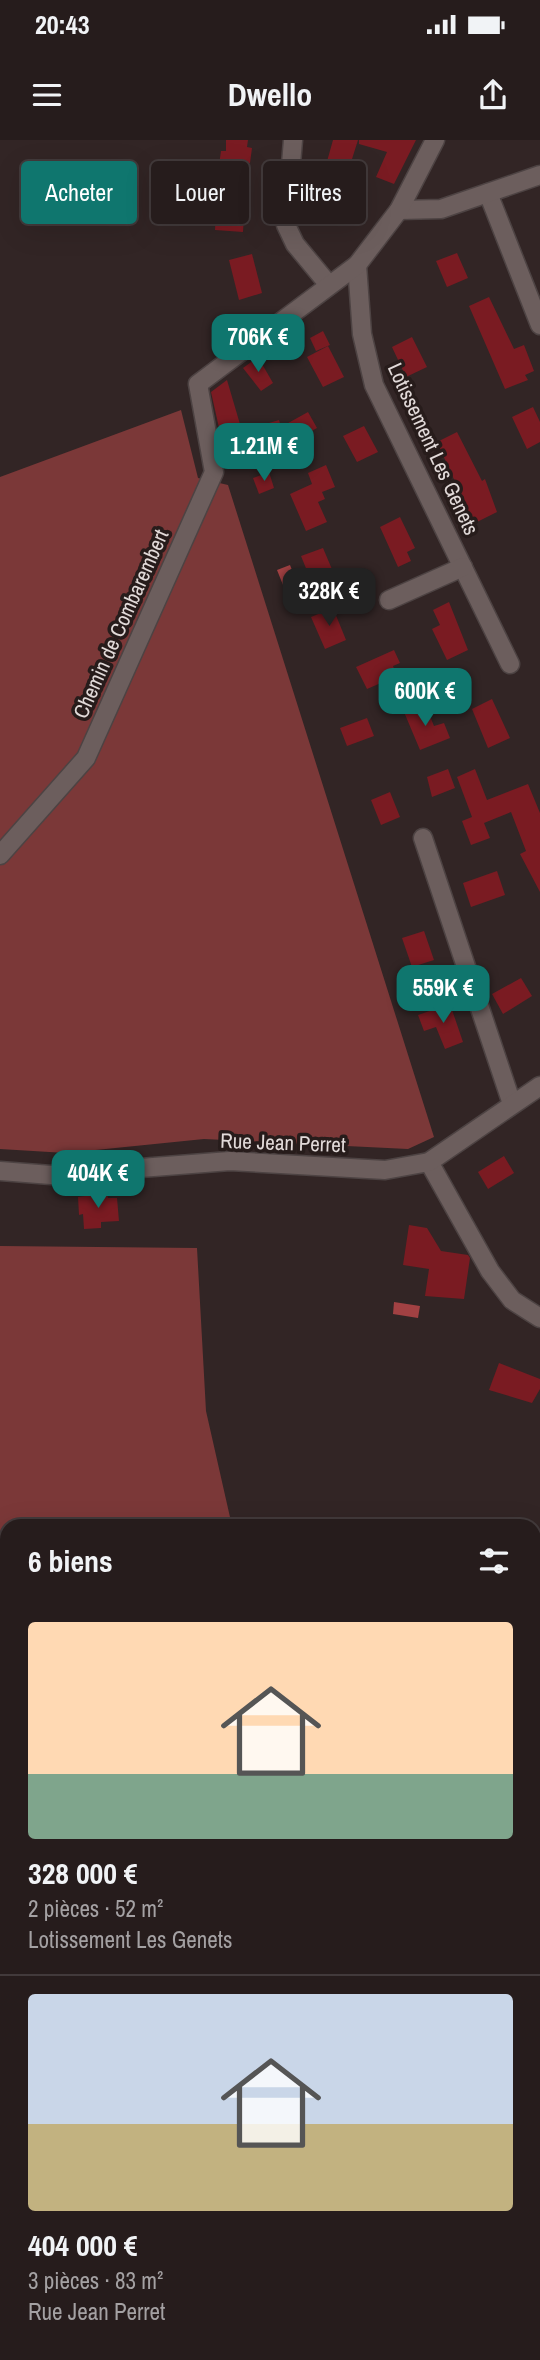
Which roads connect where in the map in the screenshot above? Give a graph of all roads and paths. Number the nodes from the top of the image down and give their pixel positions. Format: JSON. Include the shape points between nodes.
{"nodes":[{"id":1,"x":293,"y":140,"type":"edge"},
{"id":2,"x":435,"y":140,"type":"edge"},
{"id":3,"x":540,"y":176,"type":"edge"},
{"id":4,"x":488,"y":193,"type":"junction"},
{"id":5,"x":399,"y":210,"type":"junction"},
{"id":6,"x":357,"y":265,"type":"junction"},
{"id":7,"x":329,"y":285,"type":"junction"},
{"id":8,"x":540,"y":325,"type":"edge"},
{"id":9,"x":463,"y":567,"type":"junction"},
{"id":10,"x":389,"y":600,"type":"dead end"},
{"id":11,"x":510,"y":664,"type":"dead end"},
{"id":12,"x":423,"y":838,"type":"dead end"},
{"id":13,"x":0,"y":855,"type":"edge"},
{"id":14,"x":540,"y":1086,"type":"edge"},
{"id":15,"x":512,"y":1104,"type":"junction"},
{"id":16,"x":429,"y":1162,"type":"junction"},
{"id":17,"x":0,"y":1171,"type":"edge"},
{"id":18,"x":540,"y":1318,"type":"edge"}],
"edges":[{"from":1,"to":7,"type":"street","via":[[286,225],[295,244]]},
{"from":2,"to":5,"type":"street"},
{"from":3,"to":4,"type":"street"},
{"from":4,"to":5,"type":"street","via":[[441,209]]},
{"from":4,"to":8,"type":"street"},
{"from":5,"to":6,"type":"street"},
{"from":6,"to":7,"type":"street"},
{"from":6,"to":9,"type":"street","name":"Lotissement Les Genets","via":[[362,334],[374,385]]},
{"from":7,"to":13,"type":"street","name":"Chemin de Combarembert","via":[[198,384],[214,472],[86,758]]},
{"from":9,"to":10,"type":"street","name":"Lotissement Les Genets"},
{"from":9,"to":11,"type":"street","name":"Lotissement Les Genets"},
{"from":12,"to":15,"type":"street"},
{"from":14,"to":15,"type":"street","name":"Rue Jean Perret"},
{"from":15,"to":16,"type":"street","name":"Rue Jean Perret"},
{"from":16,"to":17,"type":"street","name":"Rue Jean Perret","via":[[385,1170],[230,1161],[51,1175]]},
{"from":16,"to":18,"type":"street","via":[[490,1272],[512,1300]]}]}
